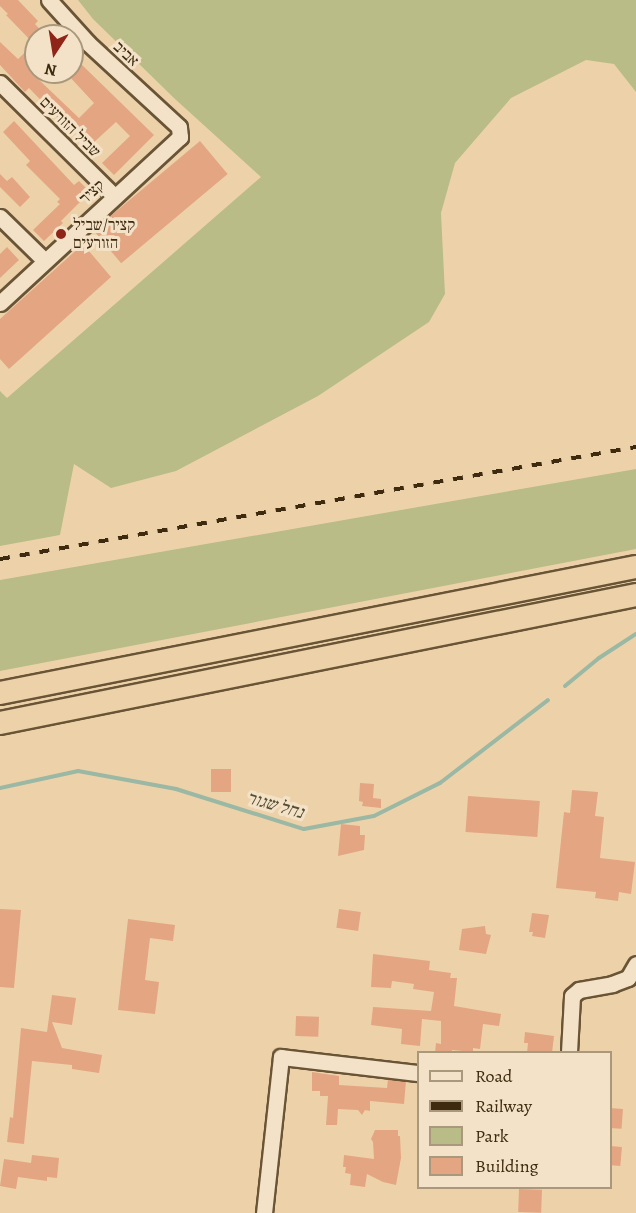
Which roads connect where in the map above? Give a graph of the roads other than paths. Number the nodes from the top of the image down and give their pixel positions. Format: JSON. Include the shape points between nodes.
{"nodes":[{"id":1,"x":48,"y":0,"type":"edge"},
{"id":2,"x":0,"y":83,"type":"edge"},
{"id":3,"x":180,"y":132,"type":"joint"},
{"id":4,"x":114,"y":196,"type":"junction"},
{"id":5,"x":0,"y":217,"type":"edge"},
{"id":6,"x":44,"y":260,"type":"junction"},
{"id":7,"x":0,"y":303,"type":"edge"},
{"id":8,"x":636,"y":567,"type":"edge"},
{"id":9,"x":636,"y":596,"type":"edge"},
{"id":10,"x":0,"y":693,"type":"edge"},
{"id":11,"x":0,"y":723,"type":"edge"},
{"id":12,"x":636,"y":964,"type":"edge"},
{"id":13,"x":569,"y":1051,"type":"edge"},
{"id":14,"x":417,"y":1073,"type":"edge"},
{"id":15,"x":264,"y":1213,"type":"edge"}],
"edges":[{"from":1,"to":3,"type":"street","name":"אביב","via":[[88,43],[180,127]]},
{"from":2,"to":4,"type":"street","name":"שביל הזורעים"},
{"from":3,"to":4,"type":"street","name":"קציר","via":[[178,141]]},
{"from":4,"to":6,"type":"street","name":"קציר"},
{"from":5,"to":6,"type":"street"},
{"from":6,"to":7,"type":"street","name":"קציר"},
{"from":8,"to":10,"type":"highway"},
{"from":9,"to":11,"type":"highway"},
{"from":12,"to":13,"type":"street","via":[[628,978],[579,990],[572,996]]},
{"from":14,"to":15,"type":"street","via":[[281,1057]]}]}
